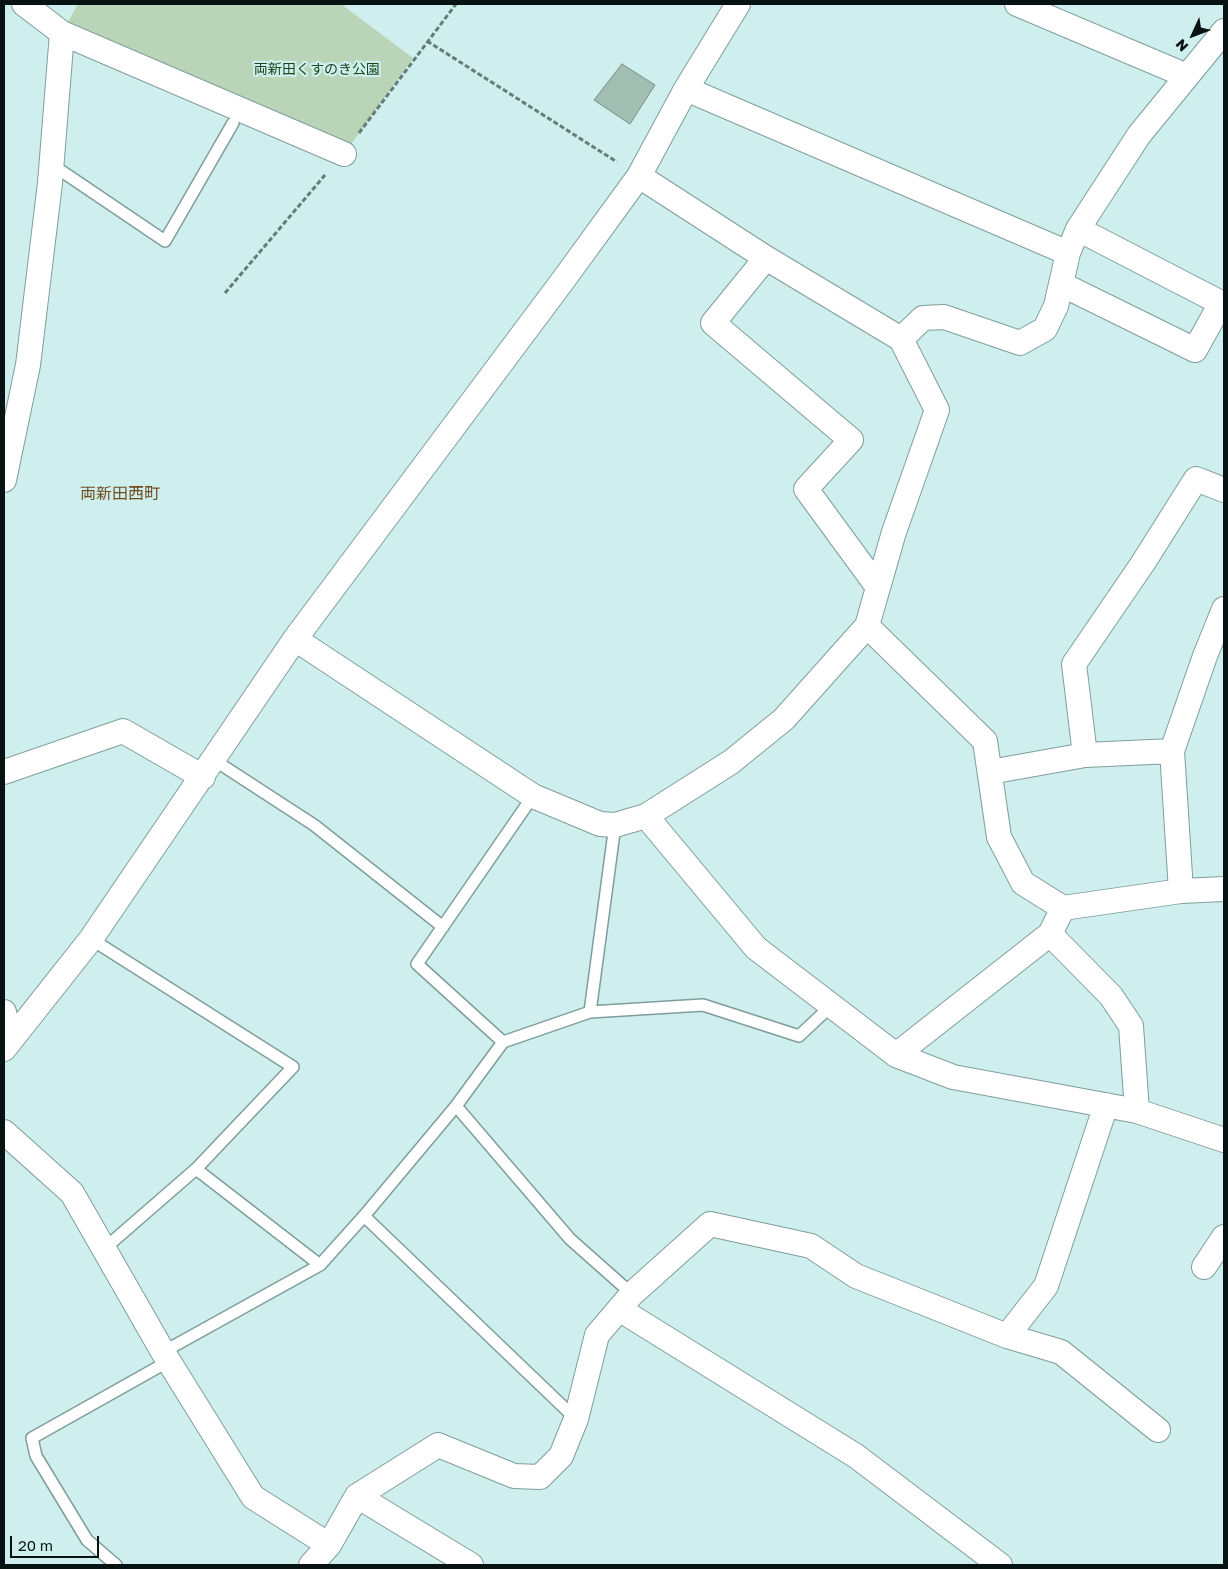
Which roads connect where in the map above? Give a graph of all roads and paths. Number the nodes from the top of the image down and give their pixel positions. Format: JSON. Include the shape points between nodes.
{"nodes":[{"id":1,"x":24,"y":4,"type":"edge"},
{"id":2,"x":738,"y":4,"type":"edge"},
{"id":3,"x":1017,"y":4,"type":"edge"},
{"id":4,"x":1224,"y":31,"type":"edge"},
{"id":5,"x":62,"y":33,"type":"junction"},
{"id":6,"x":426,"y":42,"type":"dead end"},
{"id":7,"x":1187,"y":76,"type":"junction"},
{"id":8,"x":686,"y":89,"type":"junction"},
{"id":9,"x":233,"y":123,"type":"dead end"},
{"id":10,"x":344,"y":154,"type":"dead end"},
{"id":11,"x":51,"y":164,"type":"junction"},
{"id":12,"x":639,"y":176,"type":"junction"},
{"id":13,"x":1078,"y":228,"type":"junction"},
{"id":14,"x":1068,"y":253,"type":"junction"},
{"id":15,"x":766,"y":258,"type":"junction"},
{"id":16,"x":1061,"y":284,"type":"junction"},
{"id":17,"x":901,"y":339,"type":"junction"},
{"id":18,"x":4,"y":480,"type":"edge"},
{"id":19,"x":1224,"y":490,"type":"edge"},
{"id":20,"x":877,"y":586,"type":"junction"},
{"id":21,"x":1224,"y":609,"type":"edge"},
{"id":22,"x":867,"y":626,"type":"junction"},
{"id":23,"x":295,"y":639,"type":"junction"},
{"id":24,"x":1172,"y":751,"type":"junction"},
{"id":25,"x":1085,"y":755,"type":"junction"},
{"id":26,"x":209,"y":768,"type":"junction"},
{"id":27,"x":4,"y":772,"type":"edge"},
{"id":28,"x":990,"y":772,"type":"junction"},
{"id":29,"x":533,"y":796,"type":"junction"},
{"id":30,"x":646,"y":816,"type":"junction"},
{"id":31,"x":615,"y":825,"type":"junction"},
{"id":32,"x":1224,"y":890,"type":"edge"},
{"id":33,"x":1181,"y":891,"type":"junction"},
{"id":34,"x":1064,"y":908,"type":"junction"},
{"id":35,"x":442,"y":927,"type":"junction"},
{"id":36,"x":1050,"y":934,"type":"junction"},
{"id":37,"x":91,"y":939,"type":"junction"},
{"id":38,"x":832,"y":1005,"type":"junction"},
{"id":39,"x":4,"y":1012,"type":"edge"},
{"id":40,"x":590,"y":1012,"type":"junction"},
{"id":41,"x":502,"y":1042,"type":"junction"},
{"id":42,"x":7,"y":1044,"type":"edge"},
{"id":43,"x":896,"y":1054,"type":"junction"},
{"id":44,"x":1106,"y":1105,"type":"junction"},
{"id":45,"x":456,"y":1106,"type":"junction"},
{"id":46,"x":1137,"y":1111,"type":"junction"},
{"id":47,"x":4,"y":1132,"type":"edge"},
{"id":48,"x":1224,"y":1140,"type":"edge"},
{"id":49,"x":196,"y":1169,"type":"junction"},
{"id":50,"x":364,"y":1216,"type":"junction"},
{"id":51,"x":1224,"y":1237,"type":"edge"},
{"id":52,"x":104,"y":1249,"type":"junction"},
{"id":53,"x":320,"y":1265,"type":"junction"},
{"id":54,"x":1204,"y":1267,"type":"dead end"},
{"id":55,"x":625,"y":1302,"type":"junction"},
{"id":56,"x":1007,"y":1336,"type":"junction"},
{"id":57,"x":166,"y":1357,"type":"junction"},
{"id":58,"x":576,"y":1419,"type":"junction"},
{"id":59,"x":1158,"y":1430,"type":"dead end"},
{"id":60,"x":357,"y":1496,"type":"junction"},
{"id":61,"x":328,"y":1544,"type":"junction"},
{"id":62,"x":116,"y":1565,"type":"edge"},
{"id":63,"x":311,"y":1565,"type":"edge"},
{"id":64,"x":471,"y":1565,"type":"edge"},
{"id":65,"x":1000,"y":1565,"type":"edge"}],
"edges":[{"from":1,"to":5,"type":"street"},
{"from":2,"to":8,"type":"street"},
{"from":3,"to":7,"type":"street"},
{"from":4,"to":7,"type":"street"},
{"from":5,"to":10,"type":"street"},
{"from":5,"to":11,"type":"street"},
{"from":6,"to":12,"type":"path"},
{"from":7,"to":13,"type":"street","via":[[1139,135]]},
{"from":8,"to":12,"type":"street"},
{"from":8,"to":14,"type":"street"},
{"from":9,"to":11,"type":"lane","via":[[165,241]]},
{"from":11,"to":18,"type":"street","via":[[28,365]]},
{"from":12,"to":15,"type":"street"},
{"from":12,"to":23,"type":"street"},
{"from":13,"to":14,"type":"street"},
{"from":13,"to":16,"type":"street","via":[[1221,303],[1195,350]]},
{"from":14,"to":16,"type":"street"},
{"from":15,"to":17,"type":"street"},
{"from":15,"to":20,"type":"street","via":[[713,323],[851,440],[806,489]]},
{"from":16,"to":17,"type":"street","via":[[1056,306],[1045,329],[1020,343],[944,316],[923,318]]},
{"from":17,"to":20,"type":"street","via":[[937,410]]},
{"from":19,"to":25,"type":"street","via":[[1196,479],[1074,664]]},
{"from":20,"to":22,"type":"street"},
{"from":21,"to":24,"type":"street"},
{"from":22,"to":28,"type":"street","via":[[986,741]]},
{"from":22,"to":30,"type":"street","via":[[784,718],[731,762]]},
{"from":23,"to":26,"type":"street"},
{"from":23,"to":29,"type":"street"},
{"from":24,"to":25,"type":"street"},
{"from":24,"to":33,"type":"street"},
{"from":25,"to":28,"type":"street"},
{"from":26,"to":27,"type":"street","via":[[124,731]]},
{"from":26,"to":35,"type":"lane","via":[[314,825]]},
{"from":26,"to":37,"type":"street"},
{"from":28,"to":34,"type":"street","via":[[999,837],[1023,883]]},
{"from":29,"to":31,"type":"street","via":[[600,824]]},
{"from":29,"to":35,"type":"lane"},
{"from":30,"to":31,"type":"street"},
{"from":30,"to":38,"type":"street","via":[[756,948]]},
{"from":31,"to":40,"type":"lane"},
{"from":32,"to":33,"type":"street"},
{"from":33,"to":34,"type":"street"},
{"from":34,"to":36,"type":"street"},
{"from":35,"to":41,"type":"lane","via":[[416,964]]},
{"from":36,"to":43,"type":"street"},
{"from":36,"to":46,"type":"street","via":[[1111,996],[1131,1026]]},
{"from":37,"to":42,"type":"street"},
{"from":37,"to":49,"type":"lane","via":[[293,1067]]},
{"from":38,"to":40,"type":"lane","via":[[799,1036],[703,1005]]},
{"from":38,"to":43,"type":"street"},
{"from":39,"to":42,"type":"street"},
{"from":40,"to":41,"type":"lane"},
{"from":41,"to":45,"type":"lane"},
{"from":43,"to":44,"type":"street","via":[[953,1077]]},
{"from":44,"to":46,"type":"street"},
{"from":44,"to":56,"type":"street","via":[[1046,1286]]},
{"from":45,"to":50,"type":"lane"},
{"from":45,"to":55,"type":"lane"},
{"from":46,"to":48,"type":"street"},
{"from":47,"to":52,"type":"street","via":[[72,1193]]},
{"from":49,"to":52,"type":"lane"},
{"from":49,"to":53,"type":"lane"},
{"from":50,"to":53,"type":"lane"},
{"from":50,"to":58,"type":"lane"},
{"from":51,"to":54,"type":"street"},
{"from":52,"to":57,"type":"street"},
{"from":53,"to":57,"type":"lane"},
{"from":55,"to":56,"type":"street","via":[[710,1224],[810,1246],[856,1276]]},
{"from":55,"to":58,"type":"street","via":[[597,1336]]},
{"from":55,"to":65,"type":"street","via":[[856,1456]]},
{"from":56,"to":59,"type":"street","via":[[1061,1352]]},
{"from":57,"to":61,"type":"street","via":[[253,1497]]},
{"from":57,"to":62,"type":"lane","via":[[32,1438],[36,1456],[87,1540]]},
{"from":58,"to":60,"type":"street","via":[[561,1456],[540,1477],[514,1476],[438,1445]]},
{"from":60,"to":61,"type":"street"},
{"from":60,"to":64,"type":"street"},
{"from":61,"to":63,"type":"street"}]}
